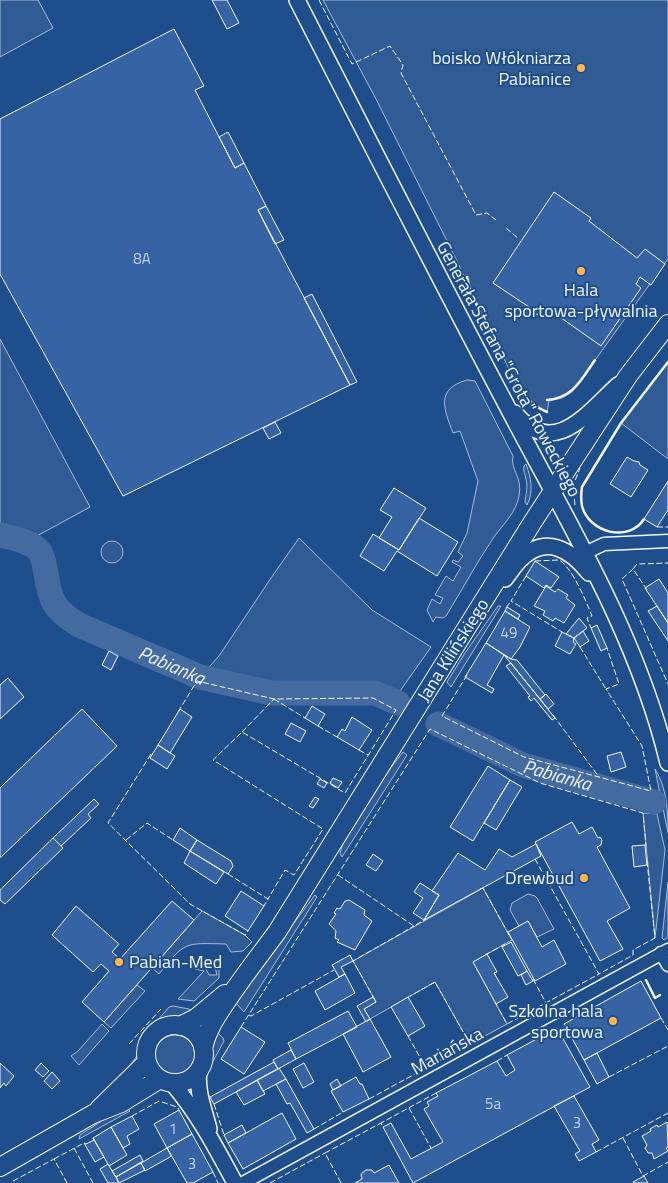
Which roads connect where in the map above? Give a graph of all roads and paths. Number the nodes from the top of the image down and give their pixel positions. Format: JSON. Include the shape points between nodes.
{"nodes":[{"id":1,"x":297,"y":0,"type":"edge"},
{"id":2,"x":668,"y":324,"type":"edge"},
{"id":3,"x":628,"y":376,"type":"junction"},
{"id":4,"x":499,"y":392,"type":"junction"},
{"id":5,"x":553,"y":491,"type":"junction"},
{"id":6,"x":668,"y":541,"type":"edge"},
{"id":7,"x":585,"y":553,"type":"junction"},
{"id":8,"x":608,"y":600,"type":"junction"},
{"id":9,"x":464,"y":631,"type":"junction"},
{"id":10,"x":668,"y":763,"type":"edge"},
{"id":11,"x":665,"y":951,"type":"edge"},
{"id":12,"x":668,"y":966,"type":"edge"},
{"id":13,"x":242,"y":979,"type":"junction"},
{"id":14,"x":180,"y":1026,"type":"junction"},
{"id":15,"x":203,"y":1048,"type":"junction"},
{"id":16,"x":147,"y":1062,"type":"junction"},
{"id":17,"x":199,"y":1070,"type":"junction"},
{"id":18,"x":166,"y":1081,"type":"junction"},
{"id":19,"x":94,"y":1114,"type":"junction"},
{"id":20,"x":211,"y":1138,"type":"junction"},
{"id":21,"x":0,"y":1166,"type":"edge"},
{"id":22,"x":235,"y":1183,"type":"edge"},
{"id":23,"x":242,"y":1183,"type":"edge"}],
"edges":[{"from":1,"to":4,"type":"street","name":"Generała Stefana \"Grota\" Roweckiego"},
{"from":2,"to":3,"type":"main road","name":"Jana Kilińskiego"},
{"from":3,"to":4,"type":"street","via":[[580,420],[559,433],[541,432],[528,425]]},
{"from":3,"to":5,"type":"main road","name":"Jana Kilińskiego"},
{"from":4,"to":5,"type":"street","name":"Generała Stefana \"Grota\" Roweckiego"},
{"from":5,"to":7,"type":"street","name":"Generała Stefana \"Grota\" Roweckiego"},
{"from":5,"to":9,"type":"main road","name":"Jana Kilińskiego"},
{"from":6,"to":7,"type":"street","via":[[604,544]]},
{"from":7,"to":8,"type":"street","name":"Generała Stefana \"Grota\" Roweckiego"},
{"from":8,"to":9,"type":"street","via":[[585,568],[566,551],[553,546],[537,548],[519,561]]},
{"from":8,"to":10,"type":"street","name":"Generała Stefana \"Grota\" Roweckiego","via":[[642,676]]},
{"from":9,"to":13,"type":"main road","name":"Jana Kilińskiego","via":[[277,932]]},
{"from":11,"to":12,"type":"street"},
{"from":11,"to":23,"type":"street","name":"Mariańska"},
{"from":13,"to":14,"type":"main road","name":"Jana Kilińskiego","via":[[196,1018]]},
{"from":13,"to":15,"type":"main road","name":"Jana Kilińskiego","via":[[209,1029]]},
{"from":14,"to":15,"type":"main road","via":[[195,1034]]},
{"from":14,"to":16,"type":"main road","via":[[156,1032],[147,1046]]},
{"from":15,"to":17,"type":"main road"},
{"from":16,"to":18,"type":"main road","via":[[154,1075]]},
{"from":16,"to":19,"type":"main road"},
{"from":17,"to":18,"type":"main road","via":[[188,1080]]},
{"from":17,"to":20,"type":"street","via":[[198,1090]]},
{"from":18,"to":19,"type":"main road"},
{"from":18,"to":20,"type":"street","via":[[183,1095]]},
{"from":19,"to":21,"type":"main road"},
{"from":20,"to":22,"type":"street"}]}
